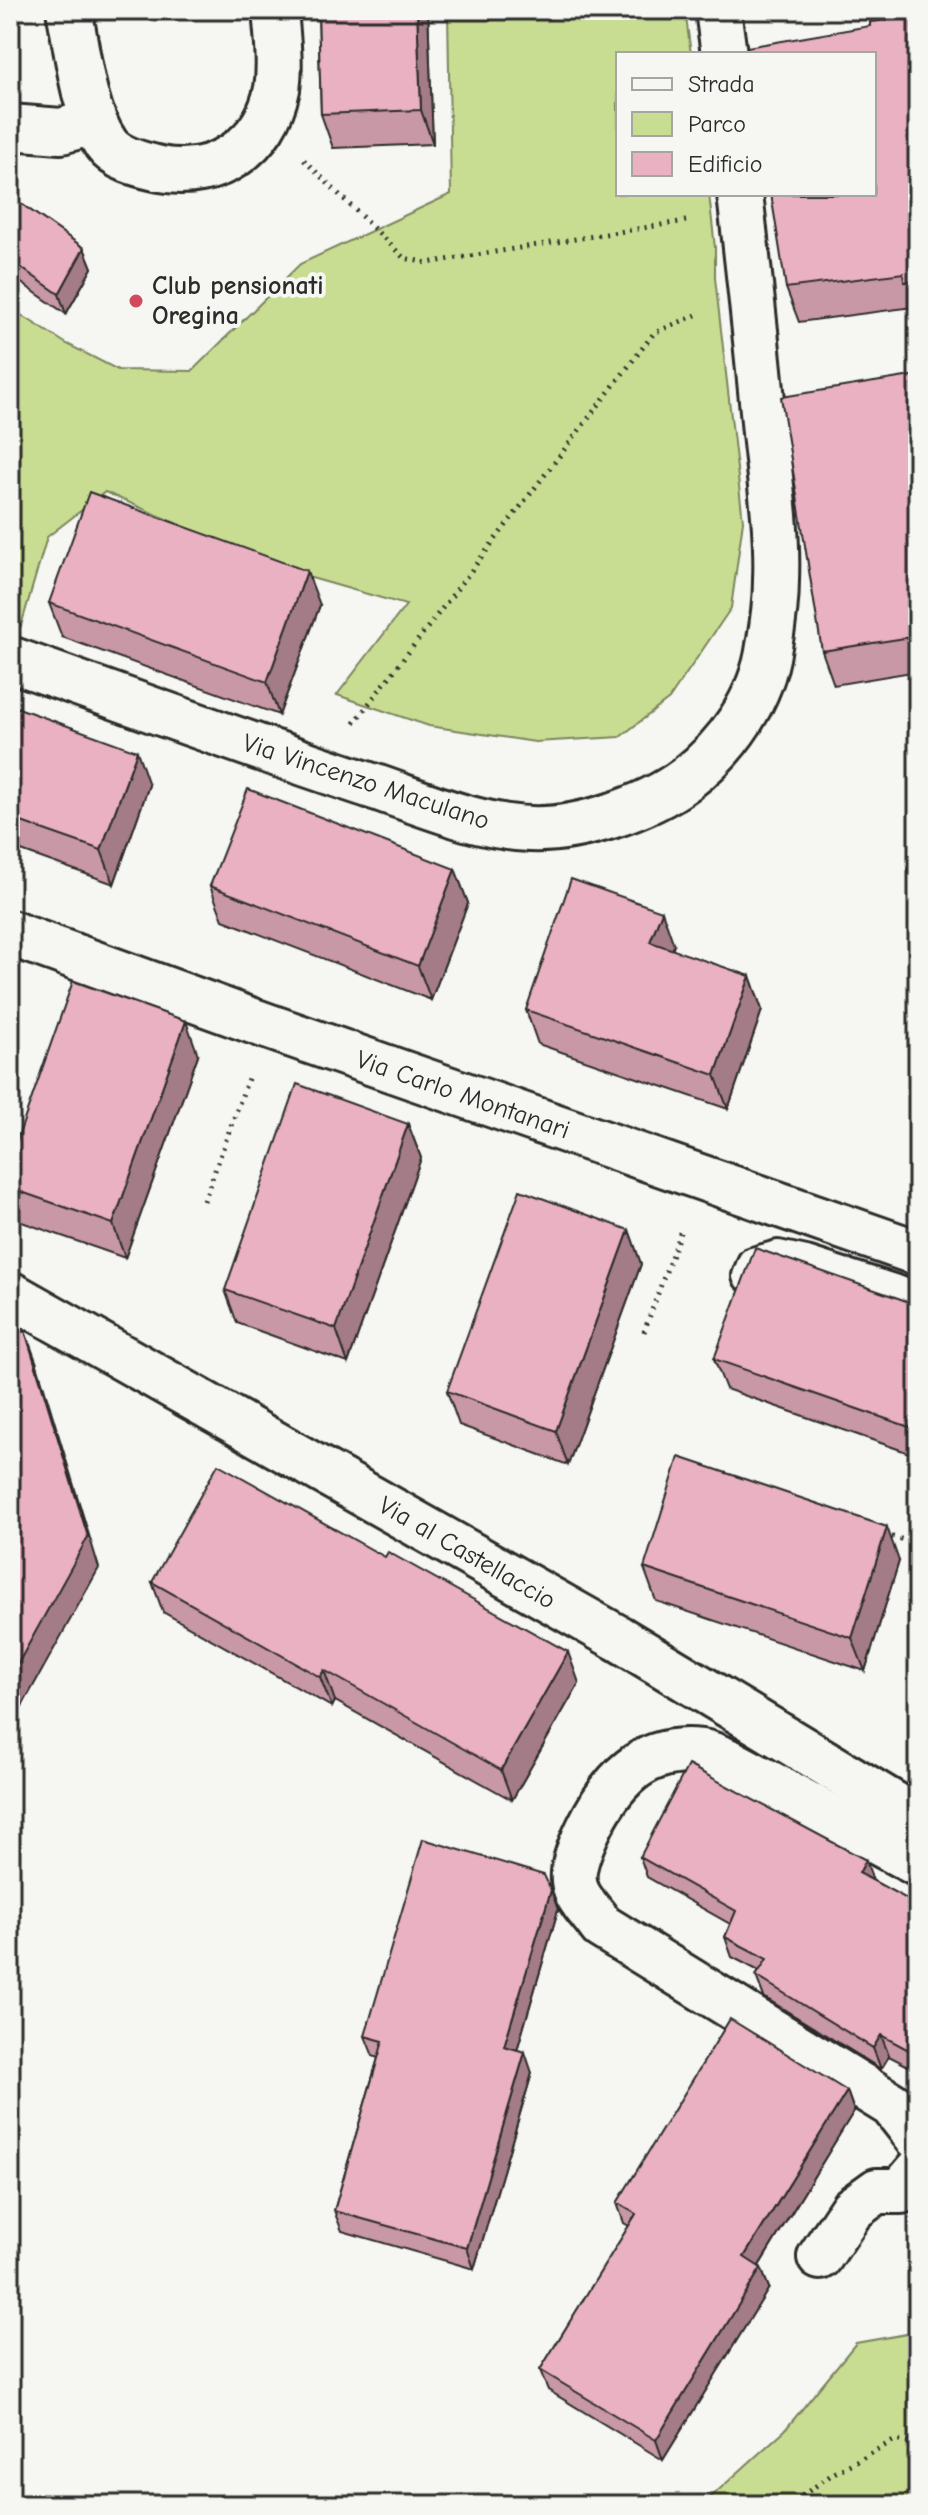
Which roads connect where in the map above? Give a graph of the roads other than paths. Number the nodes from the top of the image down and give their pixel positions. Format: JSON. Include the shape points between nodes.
{"nodes":[{"id":1,"x":69,"y":10,"type":"edge"},
{"id":2,"x":275,"y":10,"type":"edge"},
{"id":3,"x":718,"y":10,"type":"edge"},
{"id":4,"x":724,"y":52,"type":"edge"},
{"id":5,"x":93,"y":122,"type":"junction"},
{"id":6,"x":10,"y":127,"type":"edge"},
{"id":7,"x":740,"y":196,"type":"edge"},
{"id":8,"x":10,"y":659,"type":"edge"},
{"id":9,"x":10,"y":933,"type":"edge"},
{"id":10,"x":918,"y":1253,"type":"edge"},
{"id":11,"x":10,"y":1294,"type":"edge"},
{"id":12,"x":918,"y":1298,"type":"edge"},
{"id":13,"x":738,"y":1304,"type":"edge"},
{"id":14,"x":918,"y":1822,"type":"edge"},
{"id":15,"x":918,"y":1864,"type":"edge"},
{"id":16,"x":918,"y":2138,"type":"edge"},
{"id":17,"x":918,"y":2171,"type":"edge"},
{"id":18,"x":820,"y":2257,"type":"dead end"}],
"edges":[{"from":1,"to":5,"type":"street"},
{"from":2,"to":5,"type":"street","via":[[277,88],[266,121],[246,149],[218,165],[164,169],[132,162],[108,147]]},
{"from":3,"to":4,"type":"street"},
{"from":5,"to":6,"type":"street","via":[[61,131]]},
{"from":7,"to":8,"type":"street","name":"Via Vincenzo Maculano","via":[[776,580],[769,649],[757,689],[740,722],[686,779],[618,813],[570,827],[488,824]]},
{"from":9,"to":10,"type":"street","name":"Via Carlo Montanari"},
{"from":11,"to":14,"type":"street","name":"Via al Castellaccio","via":[[618,1638]]},
{"from":12,"to":13,"type":"lane","via":[[778,1256],[753,1263]]},
{"from":15,"to":16,"type":"street","via":[[730,1762],[703,1752],[676,1752],[640,1763],[616,1782],[583,1842],[575,1870],[576,1890],[601,1926],[892,2105]]},
{"from":17,"to":18,"type":"street","via":[[901,2191],[877,2191],[852,2209]]}]}
